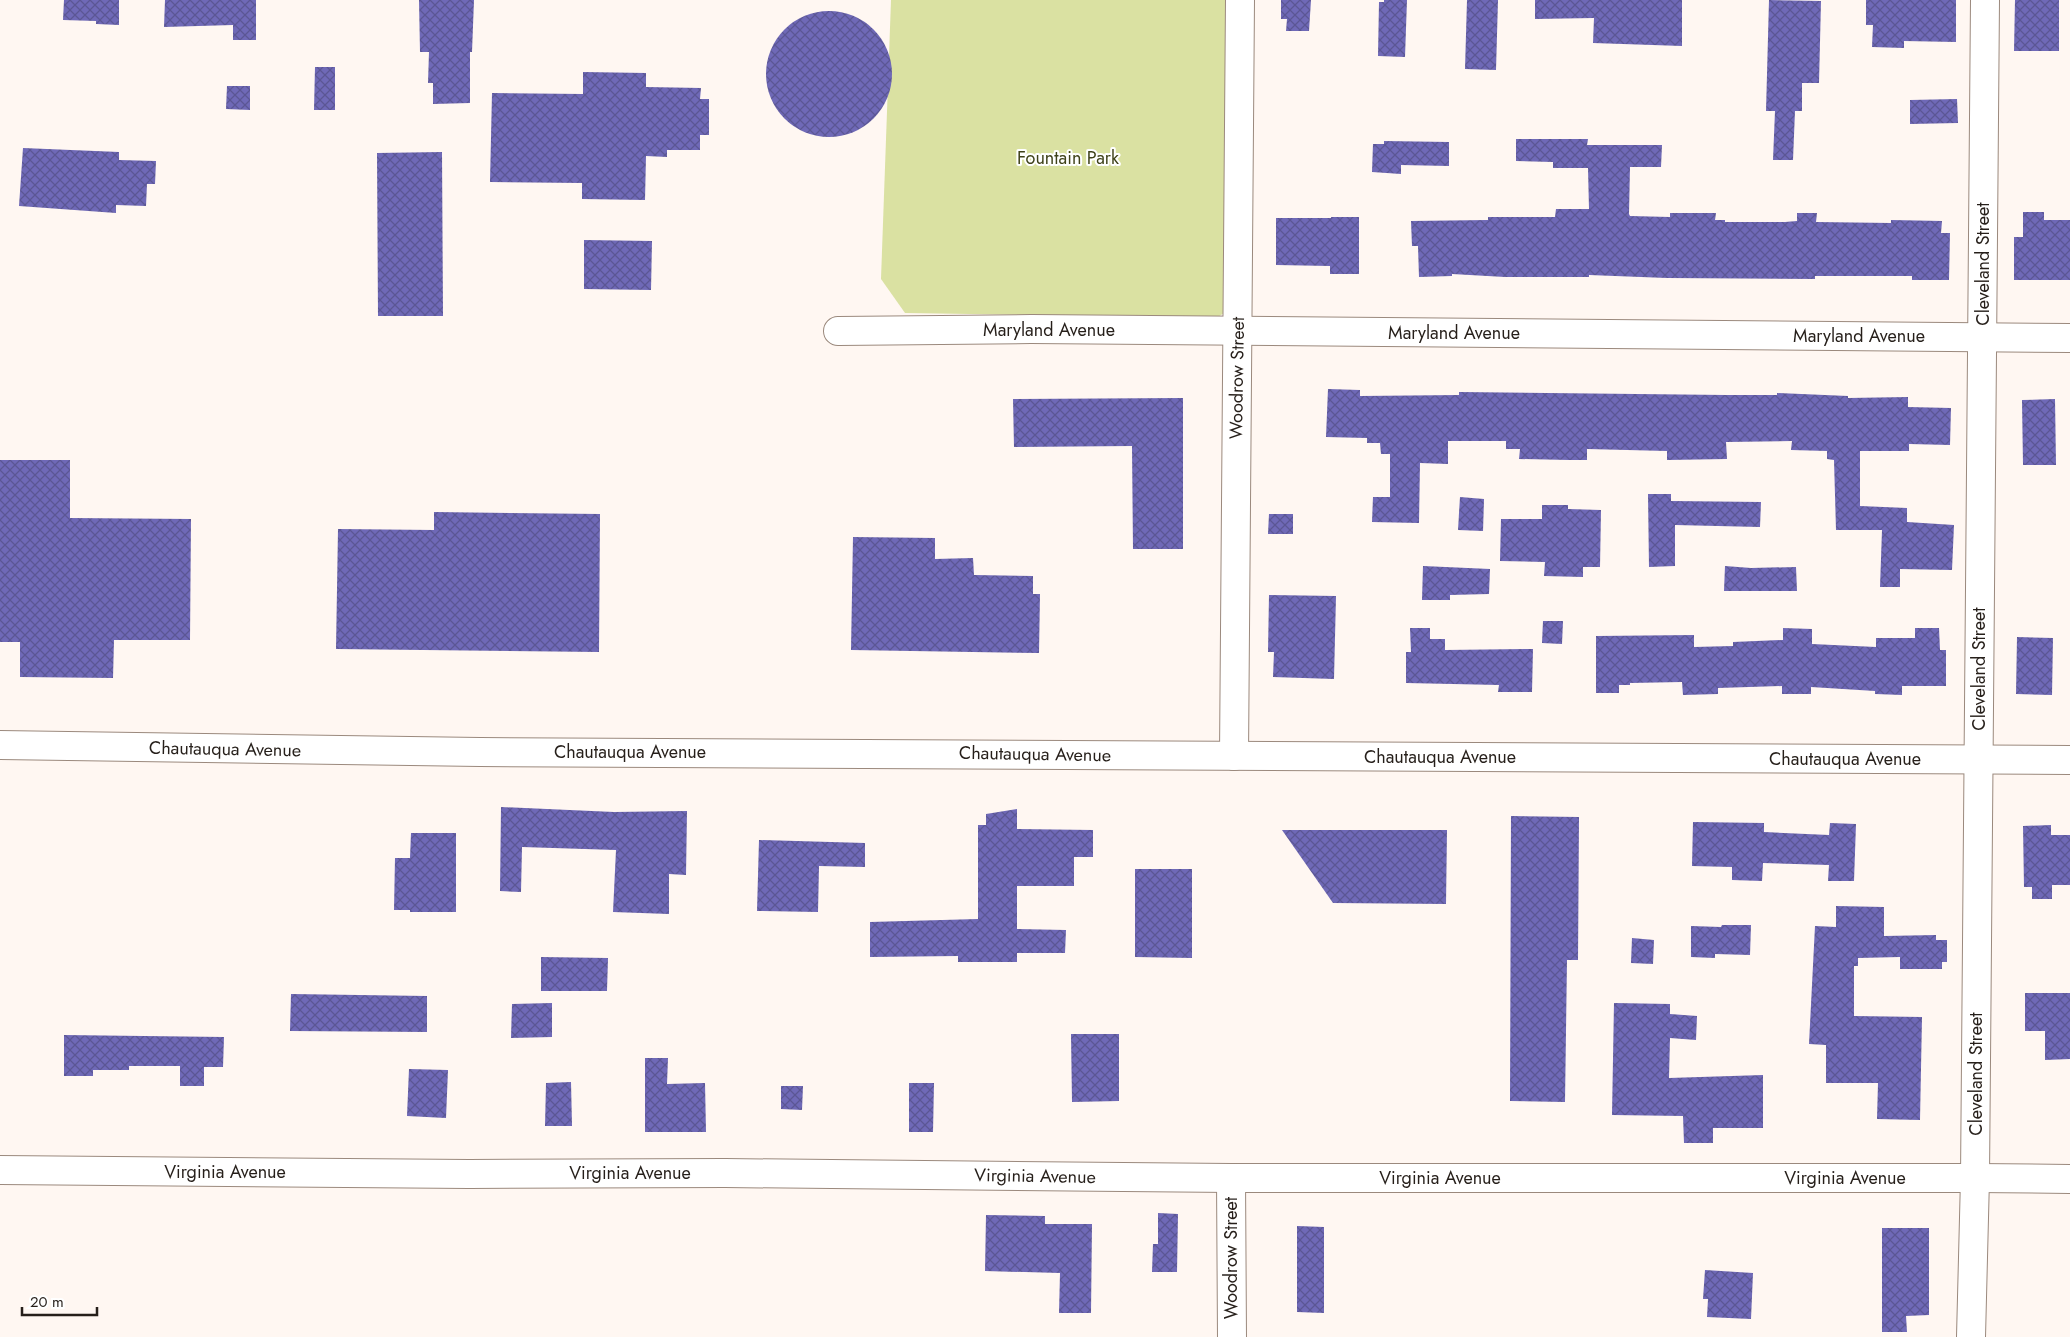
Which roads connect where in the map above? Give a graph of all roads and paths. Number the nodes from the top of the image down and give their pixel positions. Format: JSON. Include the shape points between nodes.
{"nodes":[{"id":1,"x":1240,"y":0,"type":"edge"},
{"id":2,"x":1985,"y":0,"type":"edge"},
{"id":3,"x":838,"y":331,"type":"dead end"},
{"id":4,"x":1238,"y":331,"type":"junction"},
{"id":5,"x":1982,"y":337,"type":"junction"},
{"id":6,"x":2070,"y":338,"type":"edge"},
{"id":7,"x":0,"y":745,"type":"edge"},
{"id":8,"x":1234,"y":756,"type":"junction"},
{"id":9,"x":1978,"y":760,"type":"junction"},
{"id":10,"x":2070,"y":760,"type":"edge"},
{"id":11,"x":0,"y":1170,"type":"edge"},
{"id":12,"x":1231,"y":1178,"type":"junction"},
{"id":13,"x":1975,"y":1178,"type":"junction"},
{"id":14,"x":2070,"y":1179,"type":"edge"},
{"id":15,"x":1232,"y":1337,"type":"edge"},
{"id":16,"x":1971,"y":1337,"type":"edge"}],
"edges":[{"from":1,"to":4,"type":"street","name":"Woodrow Street"},
{"from":2,"to":5,"type":"street","name":"Cleveland Street"},
{"from":3,"to":4,"type":"street","name":"Maryland Avenue"},
{"from":4,"to":5,"type":"street","name":"Maryland Avenue"},
{"from":4,"to":8,"type":"street","name":"Woodrow Street"},
{"from":5,"to":6,"type":"street","name":"Maryland Avenue"},
{"from":5,"to":9,"type":"street","name":"Cleveland Street"},
{"from":7,"to":8,"type":"street","name":"Chautauqua Avenue","via":[[461,752]]},
{"from":8,"to":9,"type":"street","name":"Chautauqua Avenue"},
{"from":9,"to":10,"type":"street","name":"Chautauqua Avenue"},
{"from":9,"to":13,"type":"street","name":"Cleveland Street"},
{"from":11,"to":12,"type":"street","name":"Virginia Avenue"},
{"from":12,"to":13,"type":"street","name":"Virginia Avenue"},
{"from":12,"to":15,"type":"street","name":"Woodrow Street"},
{"from":13,"to":14,"type":"street","name":"Virginia Avenue"},
{"from":13,"to":16,"type":"street","name":"Cleveland Street"}]}
